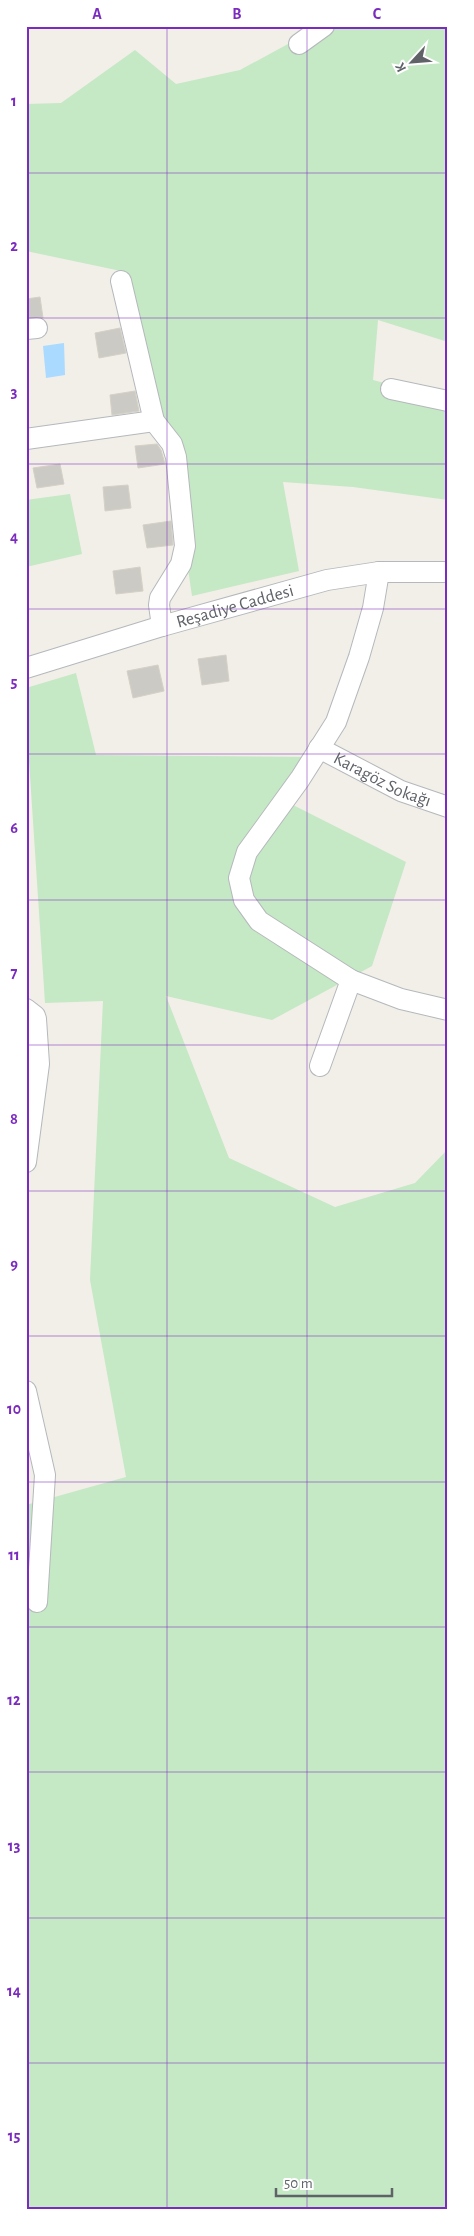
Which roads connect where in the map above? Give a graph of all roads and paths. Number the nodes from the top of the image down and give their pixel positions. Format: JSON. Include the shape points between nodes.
{"nodes":[{"id":1,"x":324,"y":26,"type":"edge"},
{"id":2,"x":299,"y":44,"type":"dead end"},
{"id":3,"x":121,"y":281,"type":"dead end"},
{"id":4,"x":391,"y":388,"type":"dead end"},
{"id":5,"x":448,"y":401,"type":"edge"},
{"id":6,"x":154,"y":421,"type":"junction"},
{"id":7,"x":26,"y":439,"type":"edge"},
{"id":8,"x":379,"y":572,"type":"junction"},
{"id":9,"x":448,"y":572,"type":"edge"},
{"id":10,"x":162,"y":626,"type":"junction"},
{"id":11,"x":26,"y":668,"type":"edge"},
{"id":12,"x":319,"y":748,"type":"junction"},
{"id":13,"x":448,"y":807,"type":"edge"},
{"id":14,"x":351,"y":980,"type":"junction"},
{"id":15,"x":26,"y":1009,"type":"edge"},
{"id":16,"x":448,"y":1010,"type":"edge"},
{"id":17,"x":320,"y":1066,"type":"dead end"},
{"id":18,"x":26,"y":1162,"type":"edge"},
{"id":19,"x":26,"y":1391,"type":"edge"},
{"id":20,"x":37,"y":1602,"type":"dead end"}],
"edges":[{"from":1,"to":2,"type":"street"},
{"from":3,"to":6,"type":"street"},
{"from":4,"to":5,"type":"street"},
{"from":6,"to":7,"type":"street"},
{"from":6,"to":10,"type":"street","via":[[172,444],[176,456],[185,546],[181,564],[160,598]]},
{"from":8,"to":9,"type":"street","name":"Reşadiye Caddesi"},
{"from":8,"to":10,"type":"street","name":"Reşadiye Caddesi","via":[[327,580]]},
{"from":8,"to":12,"type":"street","via":[[359,657],[336,722]]},
{"from":10,"to":11,"type":"street","name":"Reşadiye Caddesi"},
{"from":12,"to":13,"type":"street","name":"Karagöz Sokağı","via":[[401,791]]},
{"from":12,"to":14,"type":"street","via":[[247,852],[239,878],[244,900],[259,921]]},
{"from":14,"to":16,"type":"street","via":[[401,1000]]},
{"from":14,"to":17,"type":"street"},
{"from":15,"to":18,"type":"street","via":[[36,1019],[39,1064]]},
{"from":19,"to":20,"type":"street","via":[[45,1475]]}]}
